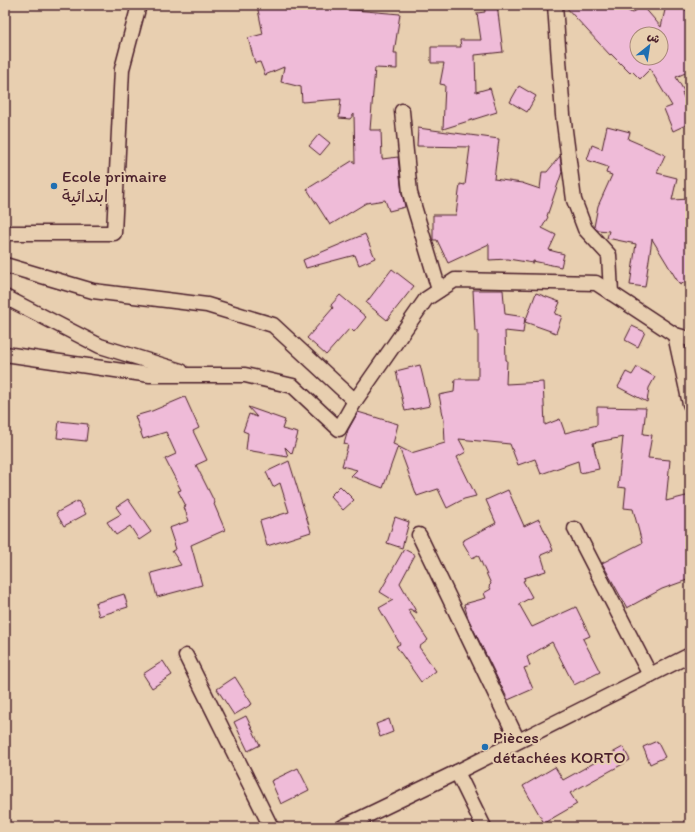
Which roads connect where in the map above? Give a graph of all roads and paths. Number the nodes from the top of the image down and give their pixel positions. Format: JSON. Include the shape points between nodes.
{"nodes":[{"id":1,"x":139,"y":5,"type":"edge"},
{"id":2,"x":555,"y":5,"type":"edge"},
{"id":3,"x":402,"y":111,"type":"dead end"},
{"id":4,"x":5,"y":233,"type":"edge"},
{"id":5,"x":5,"y":264,"type":"edge"},
{"id":6,"x":439,"y":290,"type":"junction"},
{"id":7,"x":611,"y":293,"type":"junction"},
{"id":8,"x":5,"y":298,"type":"edge"},
{"id":9,"x":675,"y":335,"type":"junction"},
{"id":10,"x":690,"y":339,"type":"edge"},
{"id":11,"x":5,"y":354,"type":"edge"},
{"id":12,"x":195,"y":375,"type":"junction"},
{"id":13,"x":355,"y":401,"type":"junction"},
{"id":14,"x":690,"y":404,"type":"edge"},
{"id":15,"x":574,"y":529,"type":"dead end"},
{"id":16,"x":419,"y":535,"type":"dead end"},
{"id":17,"x":690,"y":655,"type":"edge"},
{"id":18,"x":186,"y":656,"type":"dead end"},
{"id":19,"x":650,"y":676,"type":"junction"},
{"id":20,"x":518,"y":741,"type":"junction"},
{"id":21,"x":457,"y":772,"type":"junction"},
{"id":22,"x":271,"y":827,"type":"edge"},
{"id":23,"x":343,"y":827,"type":"edge"},
{"id":24,"x":484,"y":827,"type":"edge"}],
"edges":[{"from":1,"to":4,"type":"street","via":[[122,70],[114,233]]},
{"from":2,"to":7,"type":"street","via":[[563,115],[574,200],[585,229],[609,254]]},
{"from":3,"to":6,"type":"street","via":[[410,193]]},
{"from":5,"to":13,"type":"street","via":[[93,291],[207,305],[273,325]]},
{"from":6,"to":7,"type":"street","via":[[455,280],[596,283]]},
{"from":6,"to":13,"type":"street","via":[[426,299]]},
{"from":7,"to":9,"type":"street"},
{"from":8,"to":12,"type":"street","via":[[100,346]]},
{"from":9,"to":10,"type":"street"},
{"from":9,"to":14,"type":"street"},
{"from":11,"to":12,"type":"street","via":[[150,375]]},
{"from":12,"to":13,"type":"street","via":[[244,375],[293,386],[339,429]]},
{"from":15,"to":19,"type":"street"},
{"from":16,"to":20,"type":"street"},
{"from":17,"to":19,"type":"street"},
{"from":18,"to":22,"type":"street"},
{"from":19,"to":20,"type":"street"},
{"from":20,"to":21,"type":"street"},
{"from":21,"to":23,"type":"street"},
{"from":21,"to":24,"type":"street"}]}
